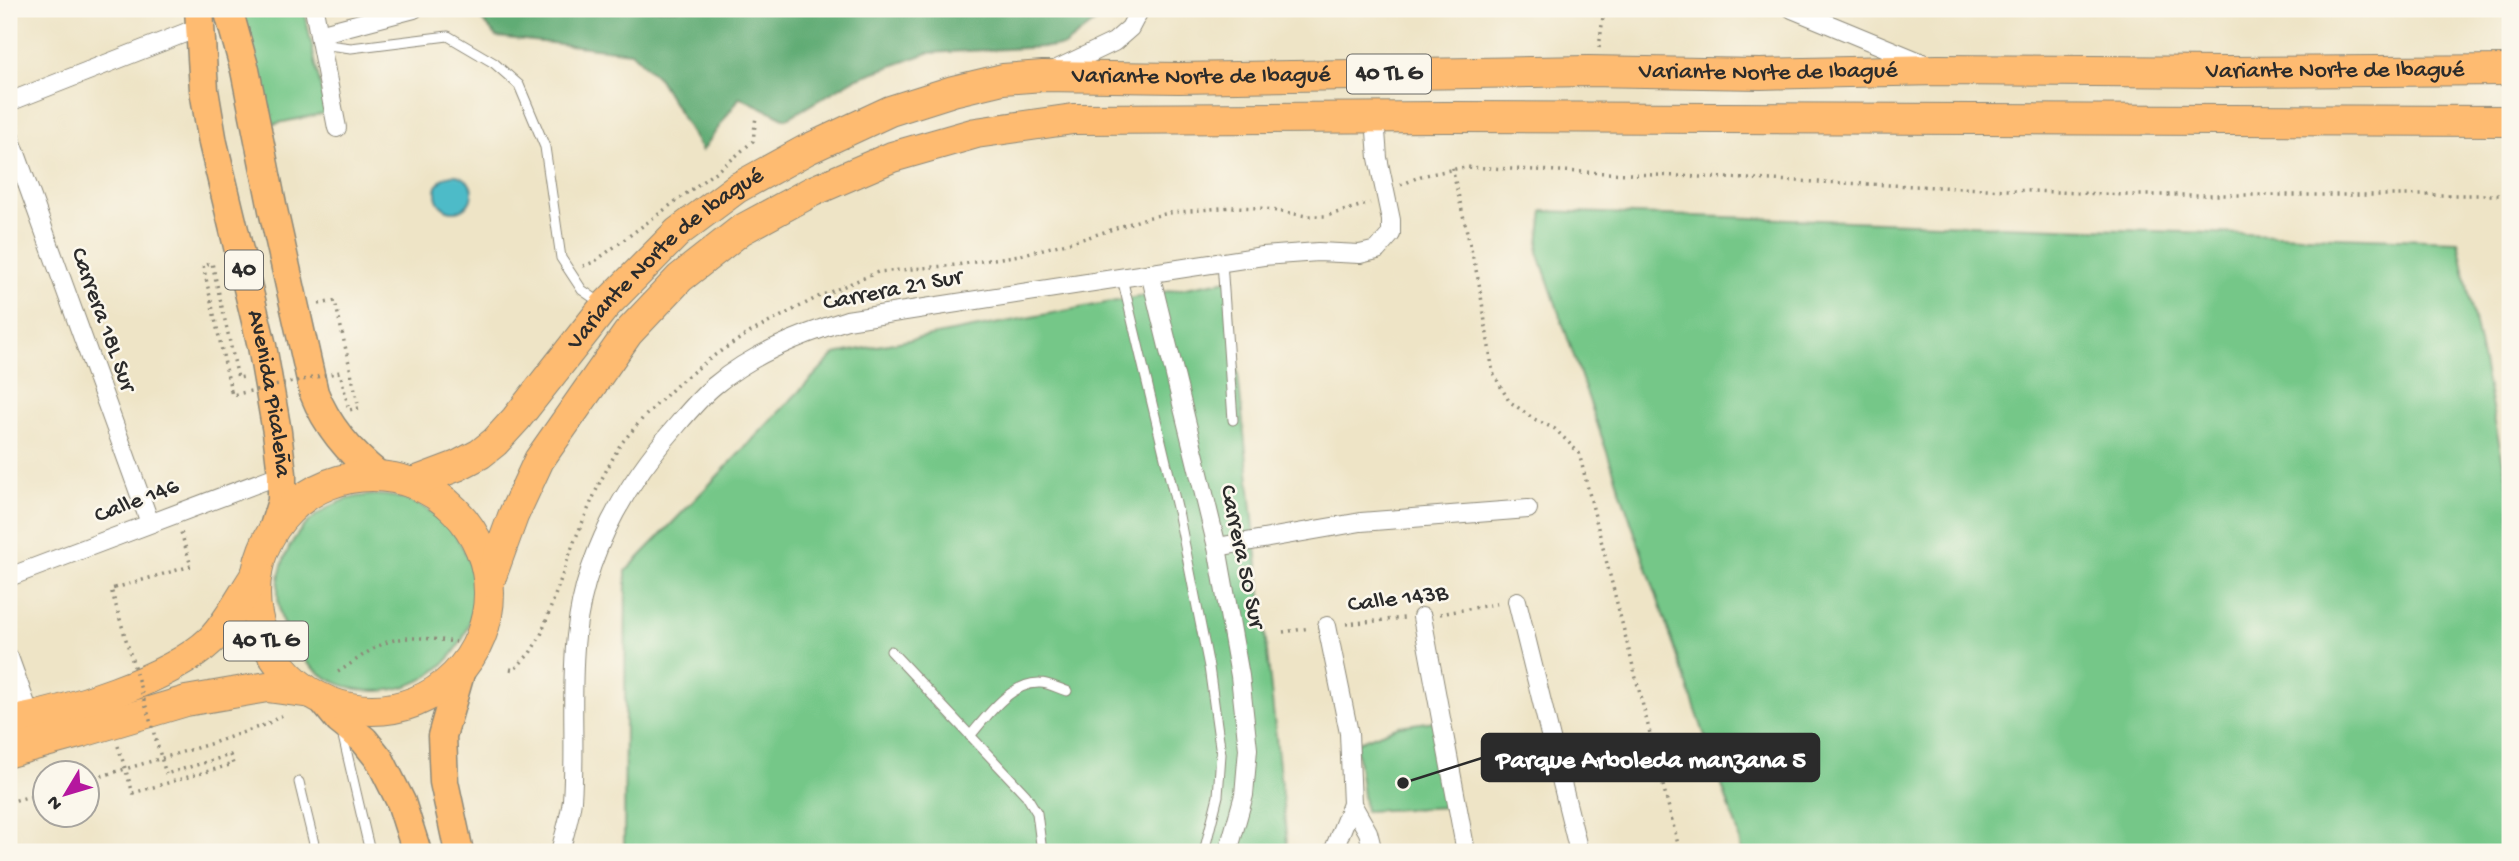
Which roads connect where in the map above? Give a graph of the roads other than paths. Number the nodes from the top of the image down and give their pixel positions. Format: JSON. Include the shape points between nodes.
{"nodes":[{"id":1,"x":228,"y":9,"type":"edge"},
{"id":2,"x":314,"y":9,"type":"edge"},
{"id":3,"x":414,"y":9,"type":"edge"},
{"id":4,"x":1140,"y":9,"type":"edge"},
{"id":5,"x":1791,"y":9,"type":"edge"},
{"id":6,"x":200,"y":18,"type":"edge"},
{"id":7,"x":319,"y":39,"type":"junction"},
{"id":8,"x":1938,"y":70,"type":"junction"},
{"id":9,"x":2510,"y":70,"type":"edge"},
{"id":10,"x":1043,"y":76,"type":"junction"},
{"id":11,"x":9,"y":102,"type":"edge"},
{"id":12,"x":1375,"y":118,"type":"junction"},
{"id":13,"x":2510,"y":121,"type":"edge"},
{"id":14,"x":337,"y":128,"type":"dead end"},
{"id":15,"x":9,"y":134,"type":"edge"},
{"id":16,"x":1222,"y":262,"type":"junction"},
{"id":17,"x":1150,"y":273,"type":"junction"},
{"id":18,"x":1122,"y":278,"type":"junction"},
{"id":19,"x":605,"y":306,"type":"junction"},
{"id":20,"x":1233,"y":420,"type":"dead end"},
{"id":21,"x":282,"y":474,"type":"junction"},
{"id":22,"x":379,"y":476,"type":"junction"},
{"id":23,"x":412,"y":483,"type":"junction"},
{"id":24,"x":1528,"y":509,"type":"dead end"},
{"id":25,"x":149,"y":523,"type":"junction"},
{"id":26,"x":273,"y":530,"type":"junction"},
{"id":27,"x":1217,"y":547,"type":"junction"},
{"id":28,"x":257,"y":573,"type":"junction"},
{"id":29,"x":9,"y":577,"type":"edge"},
{"id":30,"x":489,"y":582,"type":"junction"},
{"id":31,"x":1517,"y":601,"type":"road end"},
{"id":32,"x":1422,"y":617,"type":"road end"},
{"id":33,"x":1326,"y":626,"type":"road end"},
{"id":34,"x":891,"y":651,"type":"dead end"},
{"id":35,"x":458,"y":656,"type":"junction"},
{"id":36,"x":9,"y":657,"type":"edge"},
{"id":37,"x":1067,"y":691,"type":"dead end"},
{"id":38,"x":324,"y":704,"type":"junction"},
{"id":39,"x":20,"y":720,"type":"edge"},
{"id":40,"x":970,"y":736,"type":"junction"},
{"id":41,"x":9,"y":752,"type":"edge"},
{"id":42,"x":299,"y":782,"type":"dead end"},
{"id":43,"x":1352,"y":804,"type":"junction"},
{"id":44,"x":316,"y":852,"type":"edge"},
{"id":45,"x":370,"y":852,"type":"edge"},
{"id":46,"x":417,"y":852,"type":"edge"},
{"id":47,"x":459,"y":852,"type":"edge"},
{"id":48,"x":560,"y":852,"type":"edge"},
{"id":49,"x":1042,"y":852,"type":"edge"},
{"id":50,"x":1204,"y":852,"type":"edge"},
{"id":51,"x":1228,"y":852,"type":"edge"},
{"id":52,"x":1333,"y":852,"type":"edge"},
{"id":53,"x":1373,"y":852,"type":"edge"},
{"id":54,"x":1466,"y":852,"type":"edge"},
{"id":55,"x":1579,"y":852,"type":"edge"}],
"edges":[{"from":1,"to":22,"type":"main road","name":"Avenida Picaleña","number":"40","via":[[246,70],[314,393],[322,413],[356,457]]},
{"from":2,"to":7,"type":"street"},
{"from":3,"to":7,"type":"street"},
{"from":4,"to":10,"type":"street","via":[[1130,28],[1114,42]]},
{"from":5,"to":8,"type":"street"},
{"from":6,"to":11,"type":"street"},
{"from":6,"to":21,"type":"main road","name":"Avenida Picaleña","number":"40","via":[[213,143],[267,372]]},
{"from":7,"to":14,"type":"street"},
{"from":7,"to":19,"type":"lane","via":[[351,48],[448,36],[494,63],[519,85],[545,147],[561,258],[582,290]]},
{"from":8,"to":9,"type":"highway","name":"Variante Norte de Ibagué","number":"40 TL G"},
{"from":8,"to":10,"type":"highway","name":"Variante Norte de Ibagué","number":"40 TL G"},
{"from":10,"to":19,"type":"highway","name":"Variante Norte de Ibagué","number":"40 TL G","via":[[1003,79],[953,91],[890,111],[806,150],[737,188],[678,232]]},
{"from":12,"to":13,"type":"highway","name":"Variante Norte de Ibagué","number":"40 TL G"},
{"from":12,"to":16,"type":"street","name":"Carrera 21 Sur","via":[[1391,233],[1377,250]]},
{"from":12,"to":30,"type":"highway","name":"Variante Norte de Ibagué","number":"40 TL G","via":[[1073,119],[976,133],[892,158],[813,191],[741,230],[680,278],[628,333],[539,460]]},
{"from":15,"to":25,"type":"street","name":"Carrera 18L Sur"},
{"from":16,"to":17,"type":"street","name":"Carrera 21 Sur"},
{"from":16,"to":20,"type":"lane"},
{"from":17,"to":18,"type":"street","name":"Carrera 21 Sur"},
{"from":17,"to":27,"type":"street","name":"Carrera 50 Sur"},
{"from":18,"to":48,"type":"street","name":"Carrera 21 Sur","via":[[847,320],[772,349],[724,378],[693,407],[643,466],[611,519],[584,593],[572,688],[572,803]]},
{"from":18,"to":50,"type":"lane","via":[[1179,516],[1222,754],[1218,796]]},
{"from":19,"to":23,"type":"highway","name":"Variante Norte de Ibagué","number":"40 TL G","via":[[495,442],[457,466]]},
{"from":21,"to":25,"type":"street","name":"Calle 146"},
{"from":21,"to":26,"type":"main road","name":"Avenida Picaleña","number":"40","via":[[282,501]]},
{"from":22,"to":23,"type":"highway","number":"40 TL G"},
{"from":22,"to":26,"type":"highway","number":"40 TL G","via":[[354,477],[308,495]]},
{"from":23,"to":30,"type":"highway","number":"40 TL G","via":[[445,502],[464,522],[479,546]]},
{"from":24,"to":27,"type":"street","via":[[1362,522]]},
{"from":25,"to":29,"type":"street","name":"Calle 146"},
{"from":26,"to":28,"type":"highway","number":"40 TL G"},
{"from":27,"to":51,"type":"street","name":"Carrera 50 Sur","via":[[1248,749],[1244,795]]},
{"from":28,"to":38,"type":"highway","number":"40 TL G","via":[[257,613],[270,651]]},
{"from":28,"to":39,"type":"highway","number":"40 TL G","via":[[213,638],[191,656],[166,671],[77,705]]},
{"from":30,"to":35,"type":"highway","number":"40 TL G","via":[[481,638]]},
{"from":31,"to":55,"type":"street"},
{"from":32,"to":54,"type":"street"},
{"from":33,"to":43,"type":"street","via":[[1349,733]]},
{"from":34,"to":40,"type":"lane"},
{"from":35,"to":38,"type":"highway","number":"40 TL G","via":[[445,685],[407,705],[363,710]]},
{"from":35,"to":47,"type":"main road","via":[[442,748],[444,782]]},
{"from":36,"to":39,"type":"street"},
{"from":37,"to":40,"type":"lane","via":[[1041,683],[1021,687],[997,705]]},
{"from":38,"to":41,"type":"highway","number":"40 TL G","via":[[267,687],[248,689],[186,701]]},
{"from":38,"to":45,"type":"lane"},
{"from":38,"to":46,"type":"main road","via":[[380,760],[401,802]]},
{"from":40,"to":49,"type":"lane","via":[[1026,795],[1037,813]]},
{"from":42,"to":44,"type":"lane"},
{"from":43,"to":52,"type":"street"},
{"from":43,"to":53,"type":"street"}]}
